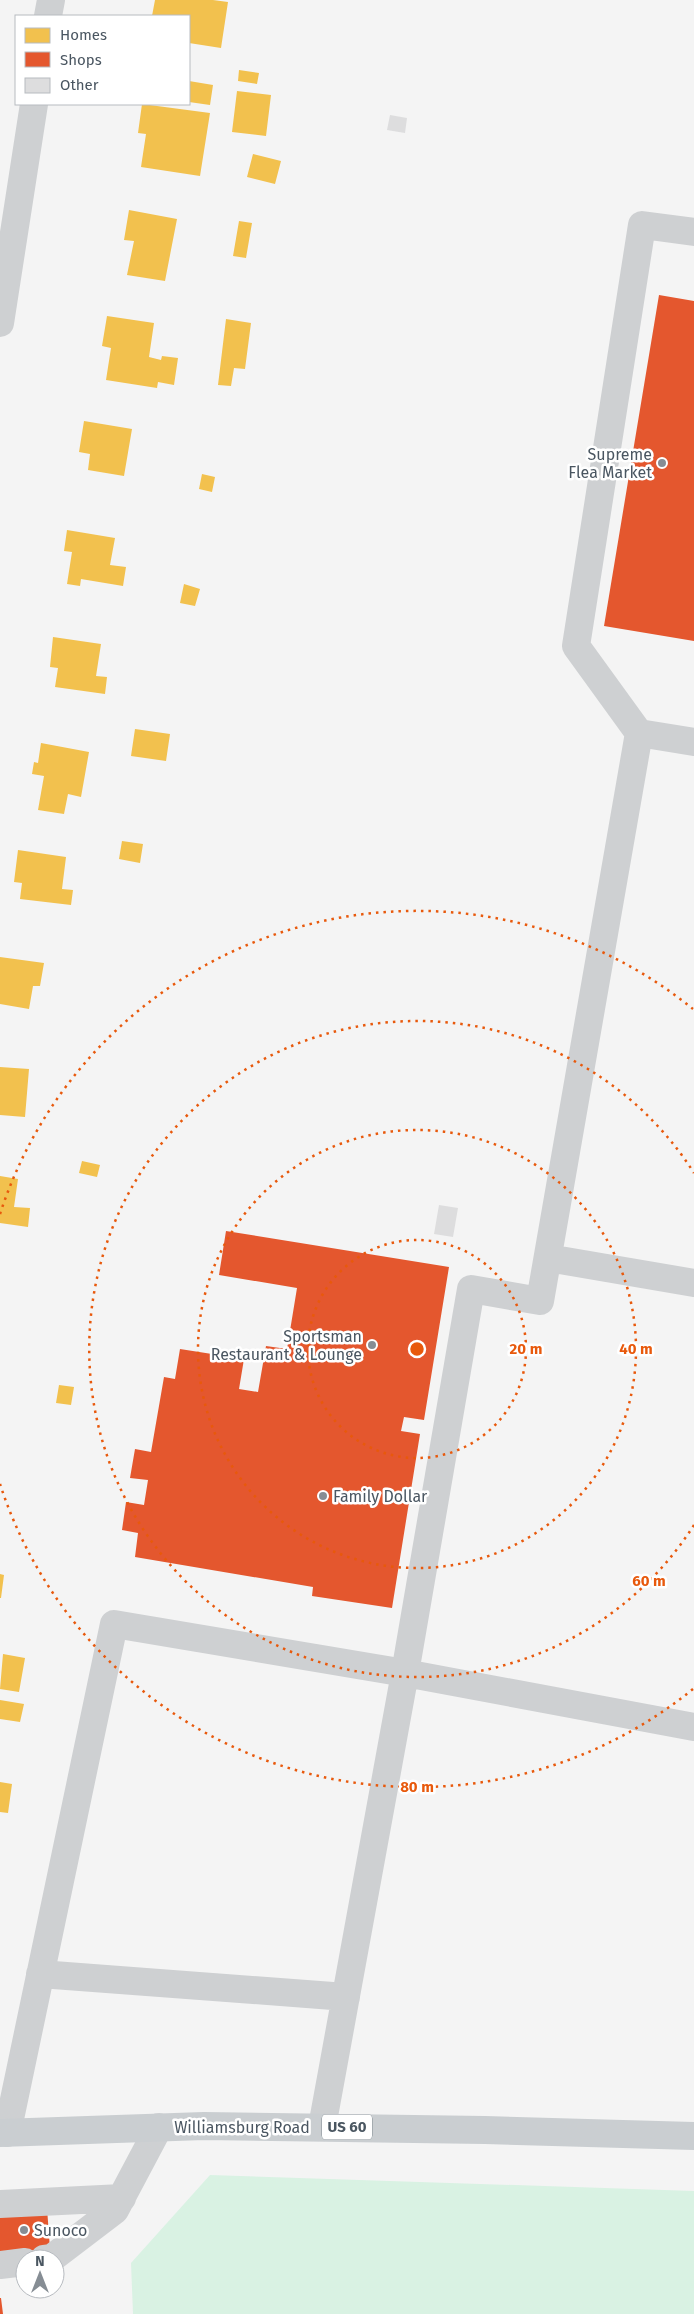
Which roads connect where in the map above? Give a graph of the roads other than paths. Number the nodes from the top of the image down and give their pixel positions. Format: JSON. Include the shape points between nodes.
{"nodes":[{"id":1,"x":51,"y":0,"type":"edge"},
{"id":2,"x":48,"y":15,"type":"edge"},
{"id":3,"x":34,"y":105,"type":"edge"},
{"id":4,"x":694,"y":232,"type":"edge"},
{"id":5,"x":0,"y":323,"type":"edge"},
{"id":6,"x":639,"y":733,"type":"junction"},
{"id":7,"x":694,"y":742,"type":"edge"},
{"id":8,"x":548,"y":1258,"type":"junction"},
{"id":9,"x":694,"y":1283,"type":"edge"},
{"id":10,"x":405,"y":1673,"type":"junction"},
{"id":11,"x":694,"y":1727,"type":"edge"},
{"id":12,"x":40,"y":1974,"type":"junction"},
{"id":13,"x":346,"y":1997,"type":"junction"},
{"id":14,"x":159,"y":2127,"type":"junction"},
{"id":15,"x":322,"y":2127,"type":"junction"},
{"id":16,"x":4,"y":2133,"type":"edge"},
{"id":17,"x":694,"y":2136,"type":"edge"},
{"id":18,"x":122,"y":2198,"type":"junction"},
{"id":19,"x":0,"y":2204,"type":"edge"},
{"id":20,"x":64,"y":2249,"type":"edge"},
{"id":21,"x":15,"y":2263,"type":"edge"},
{"id":22,"x":0,"y":2265,"type":"edge"}],
"edges":[{"from":1,"to":2,"type":"street"},
{"from":3,"to":5,"type":"street"},
{"from":4,"to":6,"type":"street","via":[[642,225],[576,646]]},
{"from":6,"to":7,"type":"street"},
{"from":6,"to":8,"type":"street"},
{"from":8,"to":9,"type":"street"},
{"from":8,"to":10,"type":"street","via":[[540,1301],[471,1289]]},
{"from":10,"to":11,"type":"street"},
{"from":10,"to":12,"type":"street","via":[[114,1624]]},
{"from":10,"to":13,"type":"street"},
{"from":12,"to":13,"type":"street"},
{"from":12,"to":16,"type":"street"},
{"from":13,"to":15,"type":"street"},
{"from":14,"to":15,"type":"main road","name":"Williamsburg Road","number":"US 60"},
{"from":14,"to":16,"type":"main road","name":"Williamsburg Road","number":"US 60"},
{"from":14,"to":18,"type":"street"},
{"from":15,"to":17,"type":"main road","name":"Williamsburg Road","number":"US 60"},
{"from":18,"to":19,"type":"street"},
{"from":18,"to":20,"type":"street","via":[[115,2210]]},
{"from":21,"to":22,"type":"street"}]}
